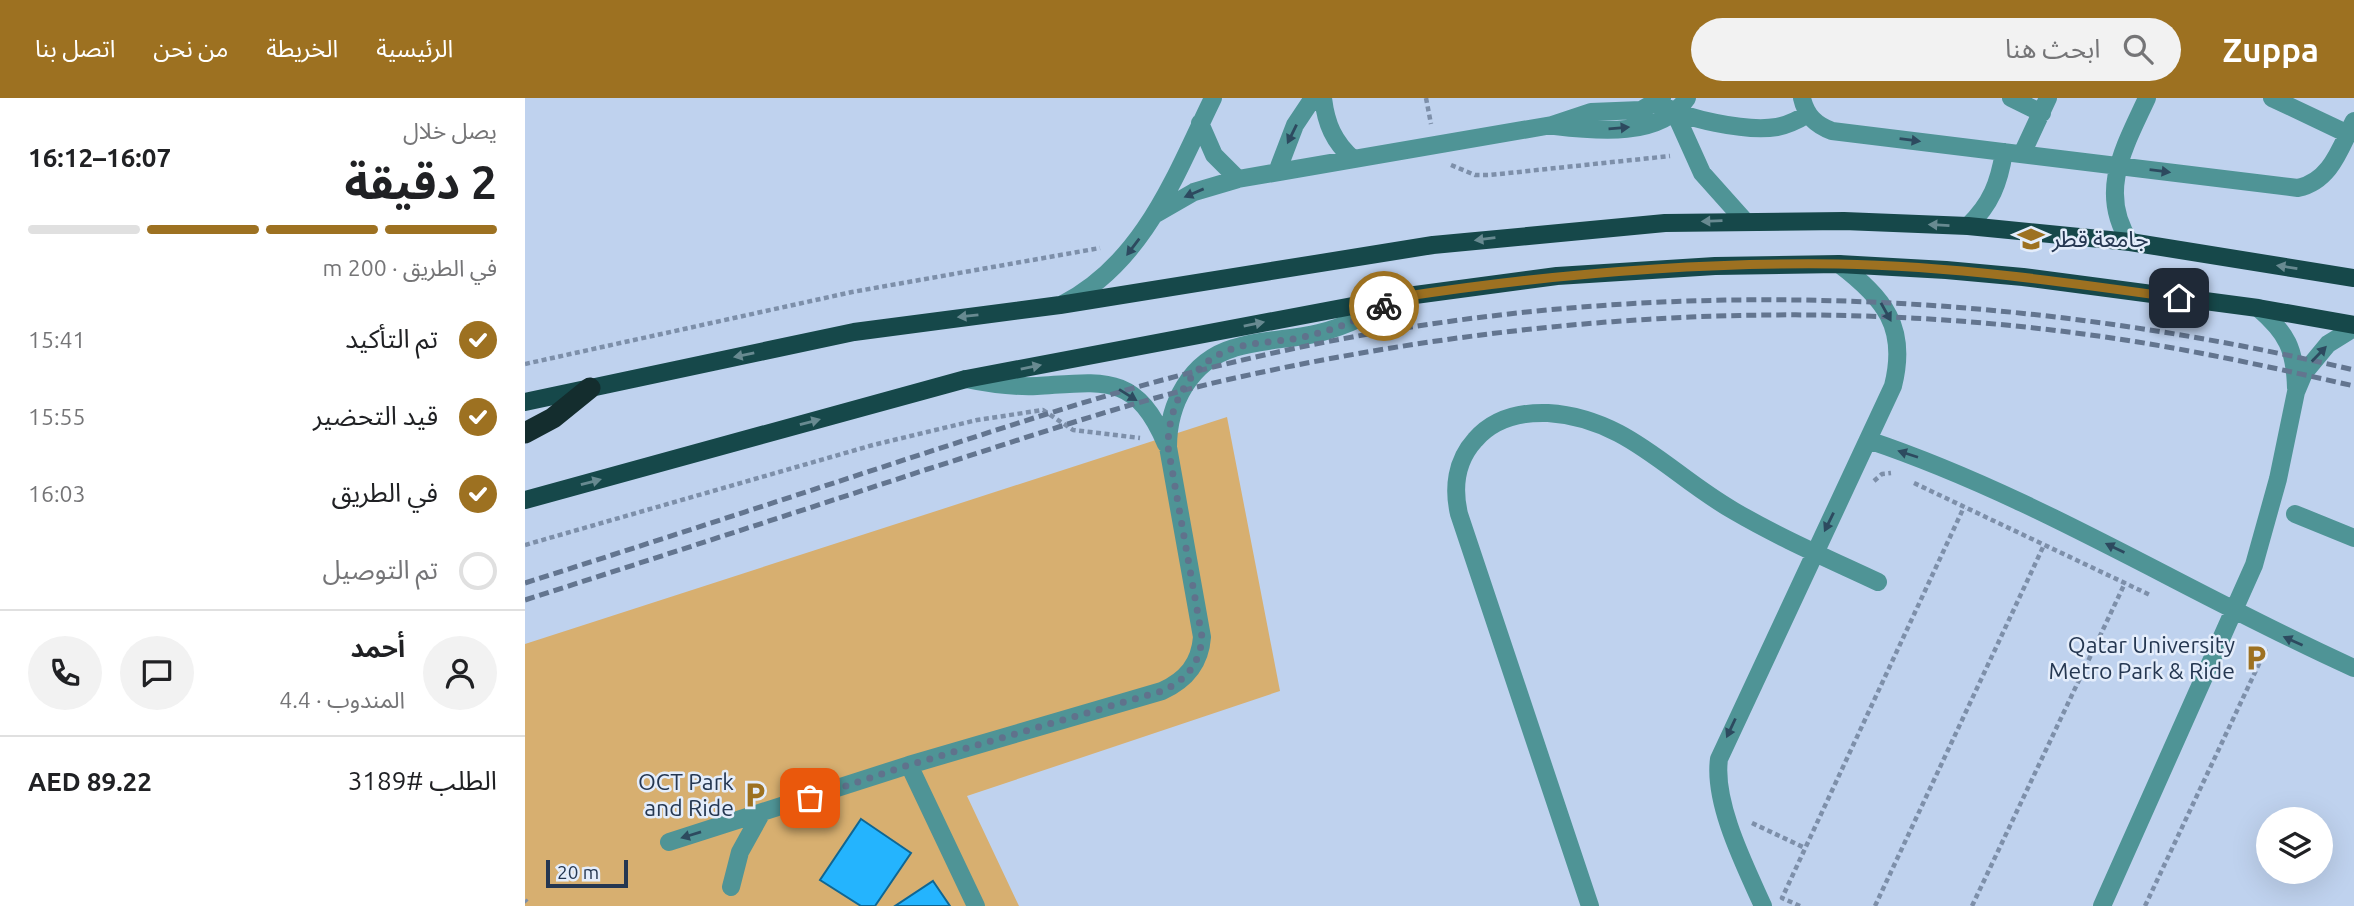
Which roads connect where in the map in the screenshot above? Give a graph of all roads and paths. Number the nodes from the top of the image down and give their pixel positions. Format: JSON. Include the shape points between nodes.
{"nodes":[{"id":1,"x":1213,"y":98,"type":"edge"},
{"id":2,"x":1313,"y":98,"type":"edge"},
{"id":3,"x":1323,"y":98,"type":"edge"},
{"id":4,"x":1426,"y":98,"type":"edge"},
{"id":5,"x":1688,"y":98,"type":"edge"},
{"id":6,"x":2011,"y":98,"type":"edge"},
{"id":7,"x":2147,"y":98,"type":"edge"},
{"id":8,"x":2272,"y":98,"type":"edge"},
{"id":9,"x":1660,"y":100,"type":"edge"},
{"id":10,"x":2045,"y":105,"type":"edge"},
{"id":11,"x":1805,"y":106,"type":"edge"},
{"id":12,"x":1675,"y":113,"type":"junction"},
{"id":13,"x":1201,"y":123,"type":"junction"},
{"id":14,"x":1552,"y":125,"type":"junction"},
{"id":15,"x":2351,"y":127,"type":"edge"},
{"id":16,"x":1435,"y":145,"type":"junction"},
{"id":17,"x":2013,"y":153,"type":"junction"},
{"id":18,"x":1691,"y":154,"type":"junction"},
{"id":19,"x":1353,"y":159,"type":"junction"},
{"id":20,"x":2116,"y":166,"type":"junction"},
{"id":21,"x":1277,"y":173,"type":"junction"},
{"id":22,"x":1238,"y":179,"type":"junction"},
{"id":23,"x":1154,"y":215,"type":"junction"},
{"id":24,"x":1744,"y":220,"type":"junction"},
{"id":25,"x":1968,"y":226,"type":"junction"},
{"id":26,"x":1138,"y":241,"type":"junction"},
{"id":27,"x":2130,"y":242,"type":"junction"},
{"id":28,"x":1839,"y":264,"type":"junction"},
{"id":29,"x":2351,"y":274,"type":"edge"},
{"id":30,"x":1401,"y":297,"type":"junction"},
{"id":31,"x":1060,"y":305,"type":"junction"},
{"id":32,"x":2258,"y":308,"type":"junction"},
{"id":33,"x":2354,"y":326,"type":"edge"},
{"id":34,"x":525,"y":364,"type":"edge"},
{"id":35,"x":966,"y":379,"type":"junction"},
{"id":36,"x":590,"y":388,"type":"junction"},
{"id":37,"x":2296,"y":391,"type":"junction"},
{"id":38,"x":525,"y":402,"type":"edge"},
{"id":39,"x":525,"y":433,"type":"edge"},
{"id":40,"x":1868,"y":440,"type":"junction"},
{"id":41,"x":1166,"y":444,"type":"junction"},
{"id":42,"x":1873,"y":482,"type":"dead end"},
{"id":43,"x":525,"y":500,"type":"edge"},
{"id":44,"x":1964,"y":507,"type":"junction"},
{"id":45,"x":2295,"y":514,"type":"dead end"},
{"id":46,"x":2354,"y":538,"type":"edge"},
{"id":47,"x":525,"y":545,"type":"edge"},
{"id":48,"x":2044,"y":545,"type":"junction"},
{"id":49,"x":1814,"y":552,"type":"junction"},
{"id":50,"x":1878,"y":582,"type":"dead end"},
{"id":51,"x":2125,"y":583,"type":"junction"},
{"id":52,"x":2154,"y":597,"type":"dead end"},
{"id":53,"x":2234,"y":611,"type":"junction"},
{"id":54,"x":2274,"y":632,"type":"junction"},
{"id":55,"x":2354,"y":668,"type":"edge"},
{"id":56,"x":909,"y":765,"type":"junction"},
{"id":57,"x":761,"y":814,"type":"junction"},
{"id":58,"x":1747,"y":818,"type":"dead end"},
{"id":59,"x":669,"y":842,"type":"dead end"},
{"id":60,"x":1805,"y":848,"type":"junction"},
{"id":61,"x":731,"y":887,"type":"dead end"},
{"id":62,"x":976,"y":906,"type":"edge"},
{"id":63,"x":1590,"y":906,"type":"edge"},
{"id":64,"x":1763,"y":906,"type":"edge"},
{"id":65,"x":1800,"y":906,"type":"edge"},
{"id":66,"x":1875,"y":906,"type":"edge"},
{"id":67,"x":1972,"y":906,"type":"edge"},
{"id":68,"x":2102,"y":906,"type":"edge"},
{"id":69,"x":2145,"y":906,"type":"edge"}],
"edges":[{"from":1,"to":13,"type":"lane"},
{"from":2,"to":21,"type":"lane","one_way":true,"via":[[1295,125]]},
{"from":3,"to":19,"type":"lane","via":[[1328,126]]},
{"from":4,"to":16,"type":"path"},
{"from":5,"to":12,"type":"lane"},
{"from":6,"to":10,"type":"lane"},
{"from":7,"to":20,"type":"lane"},
{"from":8,"to":15,"type":"lane"},
{"from":9,"to":12,"type":"lane"},
{"from":9,"to":14,"type":"lane","via":[[1641,110],[1591,112]]},
{"from":10,"to":17,"type":"lane"},
{"from":11,"to":12,"type":"lane","via":[[1780,127],[1764,128]]},
{"from":11,"to":17,"type":"lane","one_way":true,"via":[[1822,128],[1832,131]]},
{"from":14,"to":12,"type":"lane","one_way":true,"via":[[1627,128]]},
{"from":12,"to":18,"type":"lane"},
{"from":13,"to":22,"type":"lane","via":[[1214,155]]},
{"from":13,"to":23,"type":"lane"},
{"from":14,"to":16,"type":"lane"},
{"from":20,"to":15,"type":"lane","one_way":true,"via":[[2298,188],[2327,173]]},
{"from":16,"to":18,"type":"path","via":[[1451,165],[1475,175]]},
{"from":16,"to":19,"type":"lane"},
{"from":17,"to":20,"type":"lane"},
{"from":17,"to":25,"type":"lane","via":[[1993,195]]},
{"from":18,"to":24,"type":"lane","via":[[1721,198]]},
{"from":19,"to":21,"type":"lane"},
{"from":20,"to":27,"type":"lane","via":[[2115,207]]},
{"from":21,"to":22,"type":"lane"},
{"from":22,"to":23,"type":"lane","one_way":true,"via":[[1194,192]]},
{"from":23,"to":26,"type":"lane"},
{"from":25,"to":24,"type":"main road","one_way":true},
{"from":24,"to":31,"type":"main road","one_way":true,"via":[[1459,242]]},
{"from":25,"to":27,"type":"main road"},
{"from":26,"to":31,"type":"lane","one_way":true,"via":[[1095,285]]},
{"from":26,"to":34,"type":"path","via":[[852,292]]},
{"from":29,"to":27,"type":"main road","one_way":true},
{"from":28,"to":30,"type":"main road","via":[[1636,270]]},
{"from":28,"to":32,"type":"main road","via":[[2023,277]]},
{"from":28,"to":40,"type":"lane","one_way":true,"via":[[1878,298],[1897,340],[1893,386]]},
{"from":35,"to":30,"type":"main road","one_way":true},
{"from":30,"to":41,"type":"lane","via":[[1321,332],[1218,355],[1203,365],[1179,394]]},
{"from":31,"to":36,"type":"main road","one_way":true,"via":[[854,331]]},
{"from":32,"to":33,"type":"main road"},
{"from":32,"to":37,"type":"lane","via":[[2280,326],[2291,346]]},
{"from":37,"to":33,"type":"lane","one_way":true,"via":[[2318,353]]},
{"from":35,"to":41,"type":"lane","one_way":true,"via":[[1015,386],[1108,384],[1148,411]]},
{"from":43,"to":35,"type":"main road","one_way":true},
{"from":36,"to":38,"type":"main road"},
{"from":36,"to":39,"type":"highway","via":[[553,418]]},
{"from":37,"to":53,"type":"lane","via":[[2269,518]]},
{"from":40,"to":49,"type":"lane","one_way":true},
{"from":53,"to":40,"type":"lane","one_way":true,"via":[[2176,578],[1936,463]]},
{"from":41,"to":47,"type":"path","via":[[1073,430],[1043,410],[977,420],[873,445]]},
{"from":41,"to":56,"type":"lane","via":[[1202,625],[1201,649],[1191,670],[1162,691]]},
{"from":42,"to":44,"type":"path","via":[[1892,473]]},
{"from":44,"to":48,"type":"path"},
{"from":44,"to":60,"type":"path"},
{"from":45,"to":46,"type":"lane"},
{"from":48,"to":51,"type":"path"},
{"from":48,"to":66,"type":"path"},
{"from":49,"to":50,"type":"lane"},
{"from":49,"to":63,"type":"lane","via":[[1731,510],[1628,436],[1591,420],[1542,413],[1510,416],[1482,432],[1467,451],[1455,486],[1459,514]]},
{"from":49,"to":64,"type":"lane","one_way":true,"via":[[1724,744],[1718,767],[1721,797]]},
{"from":51,"to":52,"type":"path"},
{"from":51,"to":67,"type":"path"},
{"from":53,"to":54,"type":"lane"},
{"from":53,"to":68,"type":"lane"},
{"from":55,"to":54,"type":"lane","one_way":true},
{"from":54,"to":69,"type":"path"},
{"from":56,"to":57,"type":"lane"},
{"from":56,"to":62,"type":"lane"},
{"from":57,"to":59,"type":"lane","one_way":true},
{"from":57,"to":61,"type":"lane","via":[[740,852]]},
{"from":58,"to":60,"type":"path"},
{"from":60,"to":65,"type":"path","via":[[1782,898]]}]}
